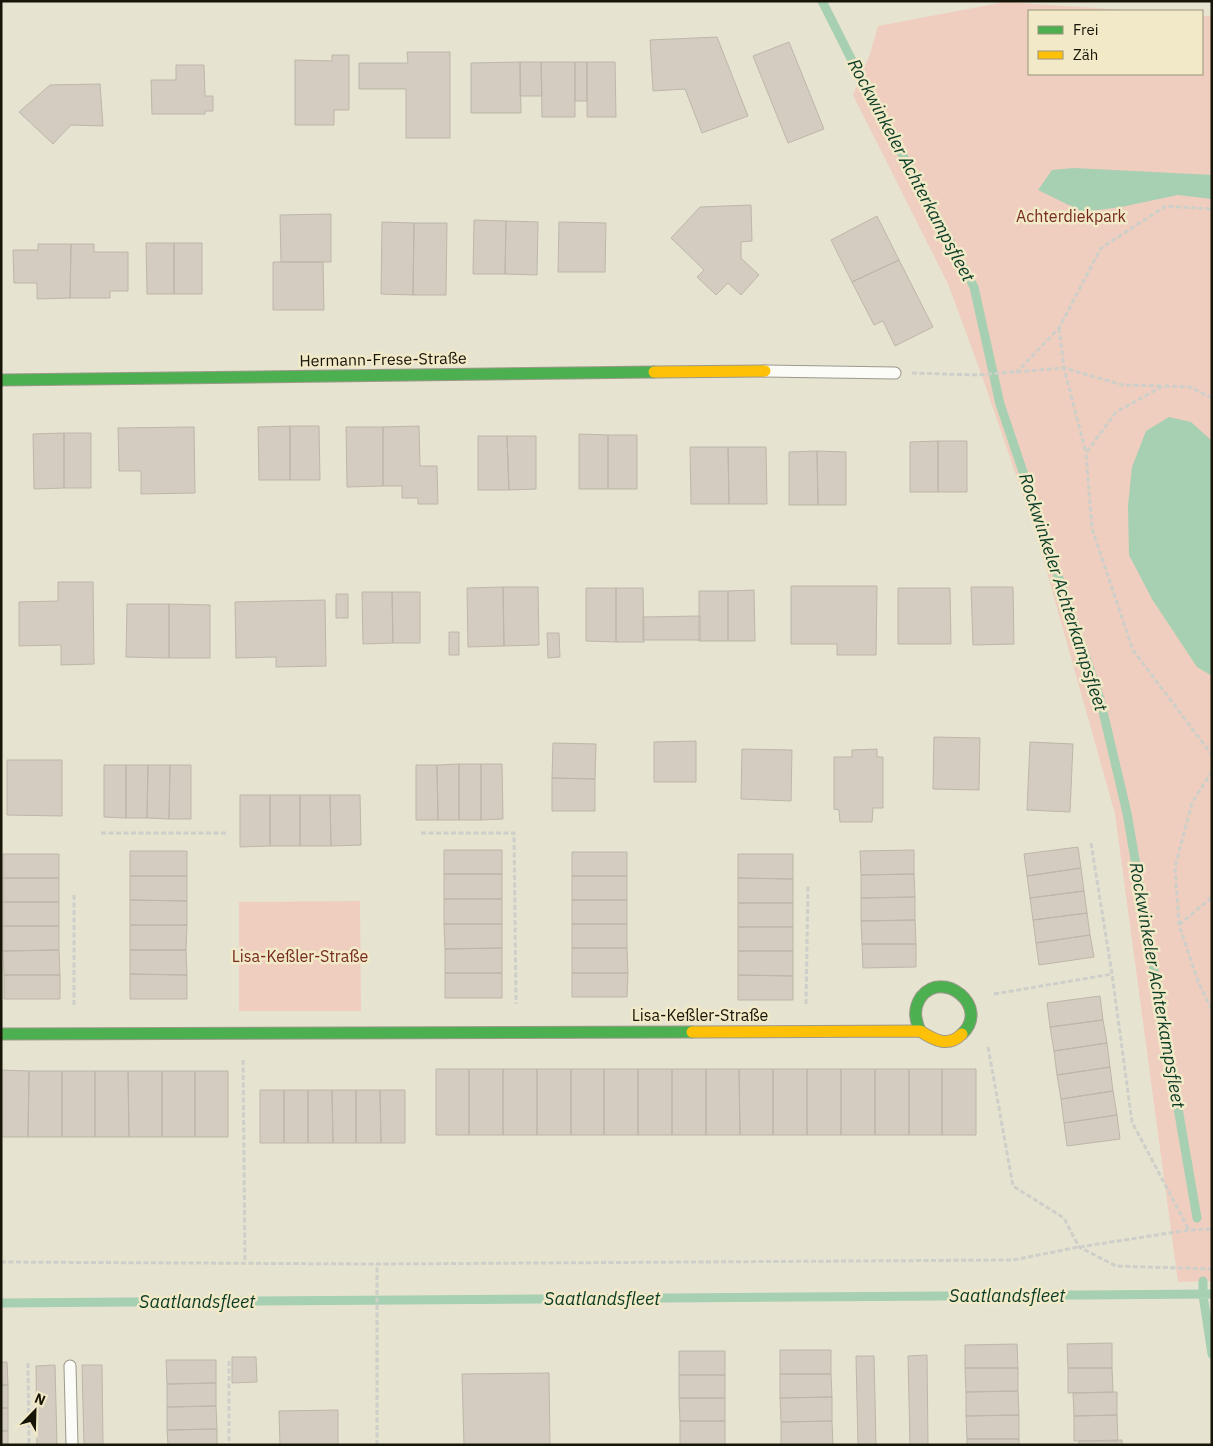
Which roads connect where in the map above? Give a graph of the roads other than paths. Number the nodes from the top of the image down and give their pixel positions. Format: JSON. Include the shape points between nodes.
{"nodes":[{"id":1,"x":765,"y":371,"type":"joint"},
{"id":2,"x":895,"y":373,"type":"road end"},
{"id":3,"x":1,"y":380,"type":"edge"},
{"id":4,"x":920,"y":1031,"type":"junction"},
{"id":5,"x":1,"y":1034,"type":"edge"},
{"id":6,"x":70,"y":1366,"type":"dead end"},
{"id":7,"x":72,"y":1445,"type":"edge"}],
"edges":[{"from":1,"to":2,"type":"lane"},
{"from":1,"to":3,"type":"street","name":"Hermann-Frese-Straße"},
{"from":4,"to":4,"type":"street","name":"Lisa-Keßler-Straße","via":[[915,1015],[919,999],[932,988],[948,987],[963,994],[971,1008],[970,1022],[963,1035],[940,1043]]},
{"from":4,"to":5,"type":"street","name":"Lisa-Keßler-Straße"},
{"from":6,"to":7,"type":"lane"}]}
